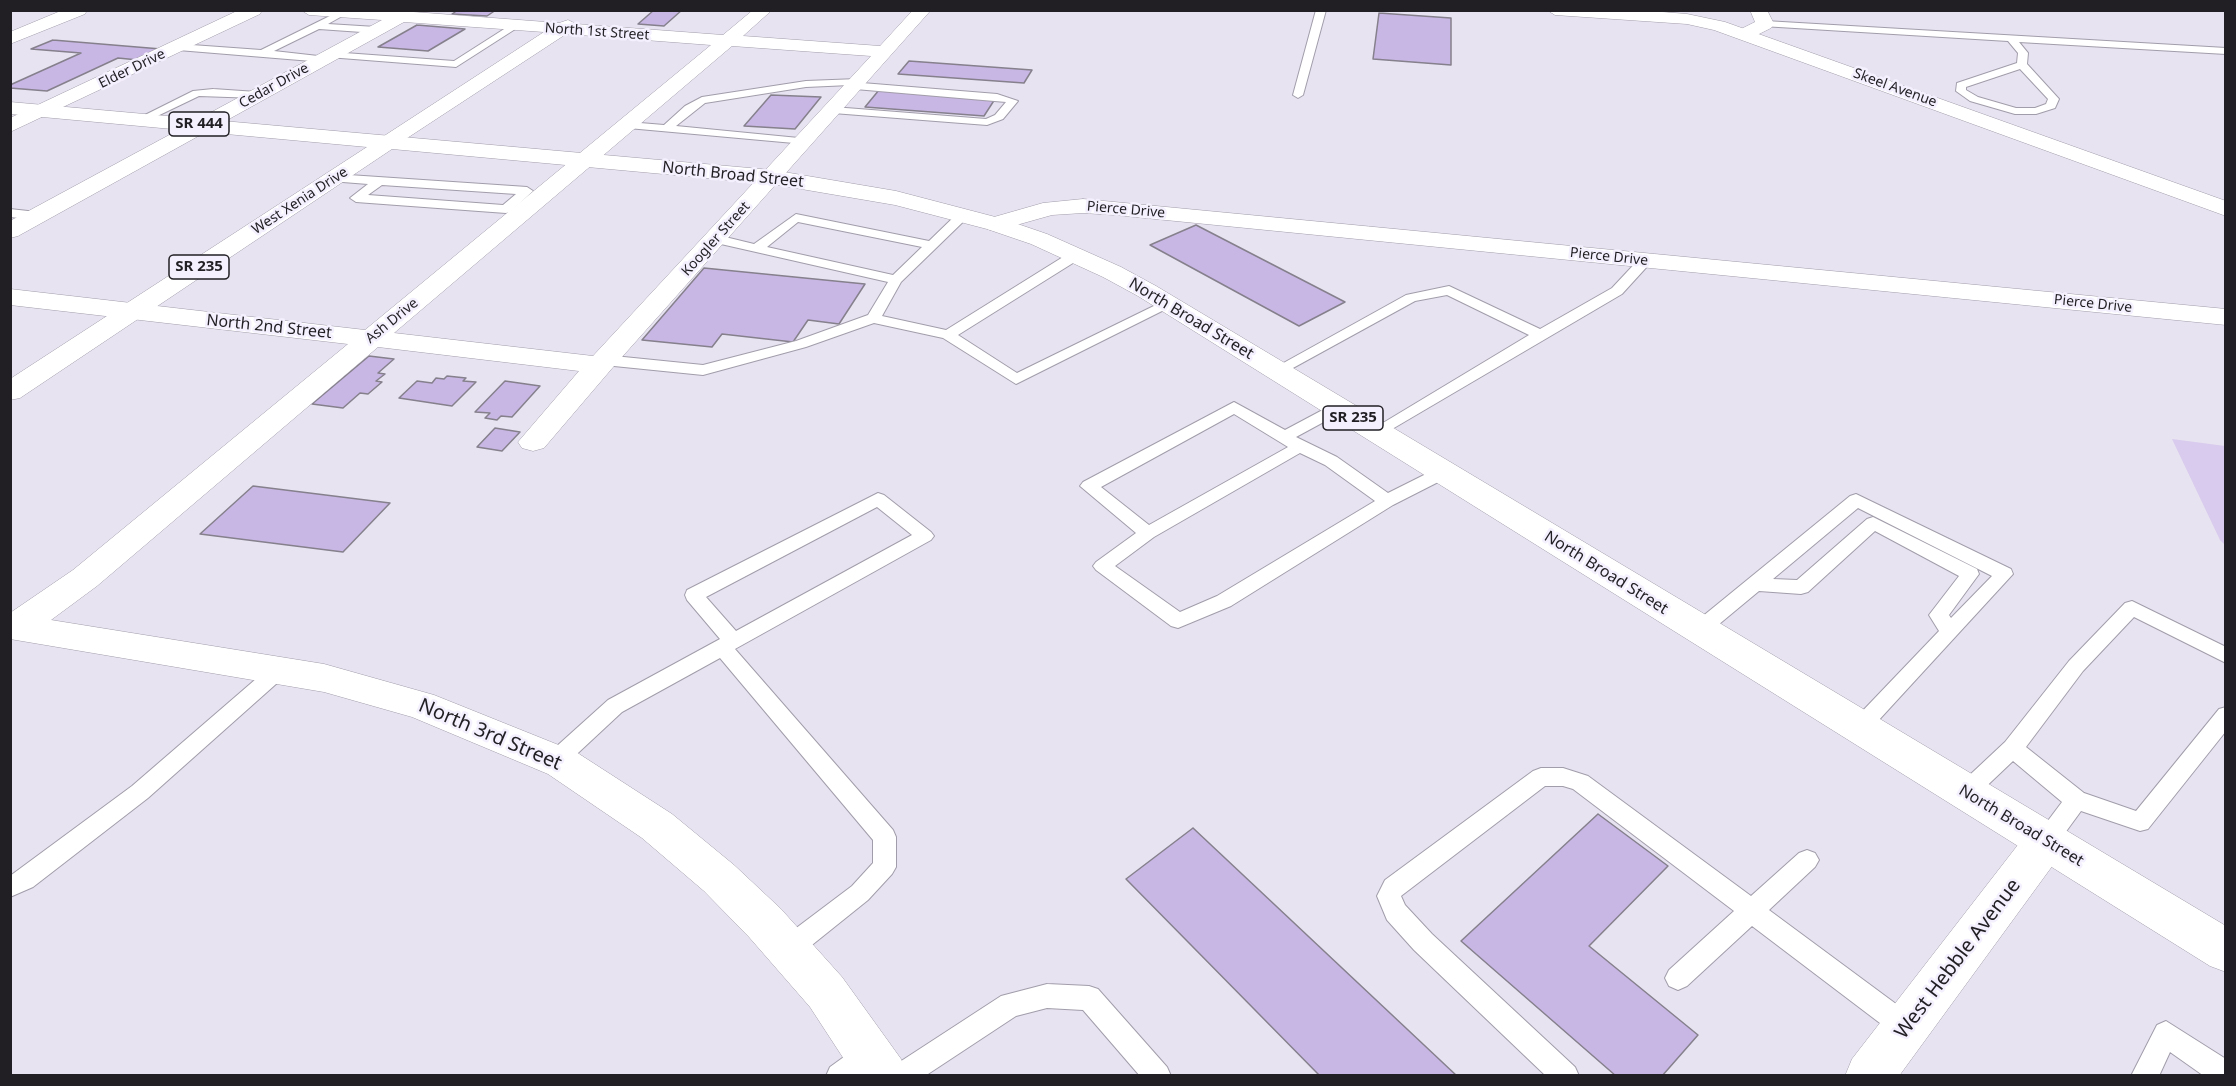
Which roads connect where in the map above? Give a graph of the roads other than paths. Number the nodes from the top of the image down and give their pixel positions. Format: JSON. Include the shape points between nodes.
{"nodes":[{"id":1,"x":79,"y":10,"type":"edge"},
{"id":2,"x":254,"y":10,"type":"edge"},
{"id":3,"x":590,"y":10,"type":"edge"},
{"id":4,"x":764,"y":10,"type":"edge"},
{"id":5,"x":923,"y":10,"type":"edge"},
{"id":6,"x":1321,"y":10,"type":"edge"},
{"id":7,"x":1554,"y":10,"type":"edge"},
{"id":8,"x":407,"y":14,"type":"edge"},
{"id":9,"x":1762,"y":17,"type":"edge"},
{"id":10,"x":313,"y":18,"type":"edge"},
{"id":11,"x":515,"y":26,"type":"junction"},
{"id":12,"x":562,"y":29,"type":"junction"},
{"id":13,"x":376,"y":30,"type":"junction"},
{"id":14,"x":1745,"y":34,"type":"junction"},
{"id":15,"x":10,"y":39,"type":"edge"},
{"id":16,"x":2011,"y":39,"type":"junction"},
{"id":17,"x":728,"y":41,"type":"junction"},
{"id":18,"x":178,"y":46,"type":"junction"},
{"id":19,"x":2226,"y":51,"type":"edge"},
{"id":20,"x":885,"y":52,"type":"junction"},
{"id":21,"x":263,"y":53,"type":"junction"},
{"id":22,"x":328,"y":57,"type":"junction"},
{"id":23,"x":2022,"y":64,"type":"junction"},
{"id":24,"x":856,"y":84,"type":"junction"},
{"id":25,"x":257,"y":95,"type":"junction"},
{"id":26,"x":1299,"y":95,"type":"dead end"},
{"id":27,"x":10,"y":108,"type":"edge"},
{"id":28,"x":832,"y":110,"type":"junction"},
{"id":29,"x":44,"y":111,"type":"junction"},
{"id":30,"x":143,"y":119,"type":"junction"},
{"id":31,"x":203,"y":125,"type":"junction"},
{"id":32,"x":628,"y":125,"type":"junction"},
{"id":33,"x":10,"y":126,"type":"edge"},
{"id":34,"x":666,"y":129,"type":"junction"},
{"id":35,"x":805,"y":141,"type":"junction"},
{"id":36,"x":388,"y":142,"type":"junction"},
{"id":37,"x":587,"y":160,"type":"junction"},
{"id":38,"x":772,"y":177,"type":"junction"},
{"id":39,"x":334,"y":178,"type":"junction"},
{"id":40,"x":380,"y":181,"type":"junction"},
{"id":41,"x":537,"y":191,"type":"junction"},
{"id":42,"x":2226,"y":209,"type":"edge"},
{"id":43,"x":10,"y":213,"type":"edge"},
{"id":44,"x":963,"y":215,"type":"junction"},
{"id":45,"x":38,"y":216,"type":"junction"},
{"id":46,"x":995,"y":224,"type":"junction"},
{"id":47,"x":10,"y":231,"type":"edge"},
{"id":48,"x":717,"y":238,"type":"junction"},
{"id":49,"x":931,"y":245,"type":"junction"},
{"id":50,"x":757,"y":248,"type":"junction"},
{"id":51,"x":1076,"y":255,"type":"junction"},
{"id":52,"x":1646,"y":260,"type":"junction"},
{"id":53,"x":896,"y":280,"type":"junction"},
{"id":54,"x":10,"y":297,"type":"edge"},
{"id":55,"x":1169,"y":304,"type":"junction"},
{"id":56,"x":132,"y":311,"type":"junction"},
{"id":57,"x":2226,"y":317,"type":"edge"},
{"id":58,"x":873,"y":318,"type":"junction"},
{"id":59,"x":948,"y":335,"type":"junction"},
{"id":60,"x":1540,"y":335,"type":"junction"},
{"id":61,"x":370,"y":339,"type":"junction"},
{"id":62,"x":602,"y":362,"type":"junction"},
{"id":63,"x":1277,"y":371,"type":"junction"},
{"id":64,"x":10,"y":392,"type":"edge"},
{"id":65,"x":1338,"y":408,"type":"junction"},
{"id":66,"x":1376,"y":432,"type":"junction"},
{"id":67,"x":1285,"y":437,"type":"junction"},
{"id":68,"x":533,"y":442,"type":"dead end"},
{"id":69,"x":1299,"y":447,"type":"junction"},
{"id":70,"x":1442,"y":472,"type":"junction"},
{"id":71,"x":1387,"y":501,"type":"junction"},
{"id":72,"x":1148,"y":533,"type":"junction"},
{"id":73,"x":1757,"y":584,"type":"junction"},
{"id":74,"x":14,"y":627,"type":"edge"},
{"id":75,"x":1699,"y":630,"type":"junction"},
{"id":76,"x":1949,"y":632,"type":"junction"},
{"id":77,"x":727,"y":644,"type":"junction"},
{"id":78,"x":2226,"y":656,"type":"edge"},
{"id":79,"x":278,"y":671,"type":"junction"},
{"id":80,"x":2226,"y":715,"type":"edge"},
{"id":81,"x":1859,"y":728,"type":"junction"},
{"id":82,"x":2013,"y":747,"type":"junction"},
{"id":83,"x":556,"y":760,"type":"junction"},
{"id":84,"x":1966,"y":792,"type":"junction"},
{"id":85,"x":2076,"y":800,"type":"junction"},
{"id":86,"x":2046,"y":842,"type":"junction"},
{"id":87,"x":1807,"y":860,"type":"dead end"},
{"id":88,"x":10,"y":887,"type":"edge"},
{"id":89,"x":1751,"y":909,"type":"junction"},
{"id":90,"x":788,"y":949,"type":"junction"},
{"id":91,"x":2226,"y":951,"type":"edge"},
{"id":92,"x":1678,"y":978,"type":"dead end"},
{"id":93,"x":1906,"y":1027,"type":"junction"},
{"id":94,"x":864,"y":1068,"type":"edge"},
{"id":95,"x":2226,"y":1075,"type":"edge"},
{"id":96,"x":902,"y":1076,"type":"edge"},
{"id":97,"x":1158,"y":1076,"type":"edge"},
{"id":98,"x":1566,"y":1076,"type":"edge"},
{"id":99,"x":1869,"y":1076,"type":"edge"},
{"id":100,"x":2144,"y":1076,"type":"edge"}],
"edges":[{"from":1,"to":15,"type":"street"},
{"from":2,"to":18,"type":"street","name":"Elder Drive"},
{"from":3,"to":12,"type":"street","name":"West Xenia Drive"},
{"from":4,"to":17,"type":"street","name":"Ash Drive"},
{"from":5,"to":20,"type":"street","name":"Koogler Street"},
{"from":6,"to":26,"type":"lane"},
{"from":7,"to":14,"type":"street","name":"Skeel Avenue","via":[[1687,20]]},
{"from":8,"to":10,"type":"street","name":"North 1st Street","via":[[341,13]]},
{"from":8,"to":11,"type":"street","name":"North 1st Street"},
{"from":8,"to":13,"type":"street","name":"Cedar Drive"},
{"from":9,"to":14,"type":"street"},
{"from":9,"to":16,"type":"lane"},
{"from":10,"to":13,"type":"lane"},
{"from":10,"to":21,"type":"lane"},
{"from":11,"to":12,"type":"street","name":"North 1st Street"},
{"from":11,"to":22,"type":"lane","via":[[456,64]]},
{"from":12,"to":17,"type":"street","name":"North 1st Street"},
{"from":12,"to":36,"type":"street","name":"West Xenia Drive"},
{"from":13,"to":22,"type":"street","name":"Cedar Drive"},
{"from":14,"to":42,"type":"street","name":"Skeel Avenue"},
{"from":16,"to":19,"type":"lane"},
{"from":16,"to":23,"type":"lane","via":[[2023,53]]},
{"from":17,"to":20,"type":"street","name":"North 1st Street"},
{"from":17,"to":32,"type":"street","name":"Ash Drive"},
{"from":18,"to":21,"type":"lane"},
{"from":18,"to":29,"type":"street","name":"Elder Drive"},
{"from":20,"to":24,"type":"street","name":"Koogler Street"},
{"from":21,"to":22,"type":"lane"},
{"from":22,"to":25,"type":"street","name":"Cedar Drive"},
{"from":23,"to":23,"type":"lane","via":[[1961,85],[1961,91],[2014,111],[2051,106],[2054,99]]},
{"from":24,"to":28,"type":"street","name":"Koogler Street"},
{"from":24,"to":28,"type":"lane","via":[[1013,100],[999,117],[987,122]]},
{"from":24,"to":34,"type":"lane","via":[[807,84],[702,99]]},
{"from":25,"to":30,"type":"lane","via":[[197,93]]},
{"from":25,"to":31,"type":"street","name":"Cedar Drive"},
{"from":27,"to":29,"type":"street","name":"North Broad Street","number":"SR 444"},
{"from":28,"to":35,"type":"street","name":"Koogler Street"},
{"from":29,"to":30,"type":"street","name":"North Broad Street","number":"SR 444"},
{"from":29,"to":33,"type":"street","name":"Elder Drive"},
{"from":30,"to":31,"type":"street","name":"North Broad Street","number":"SR 444"},
{"from":31,"to":36,"type":"street","name":"North Broad Street","number":"SR 444"},
{"from":31,"to":45,"type":"street","name":"Cedar Drive"},
{"from":32,"to":34,"type":"lane"},
{"from":32,"to":37,"type":"street","name":"Ash Drive"},
{"from":34,"to":35,"type":"lane"},
{"from":35,"to":38,"type":"street","name":"Koogler Street"},
{"from":36,"to":37,"type":"street","name":"North Broad Street","number":"SR 235"},
{"from":36,"to":39,"type":"street","name":"West Xenia Drive","number":"SR 235"},
{"from":37,"to":38,"type":"street","name":"North Broad Street","number":"SR 235"},
{"from":37,"to":41,"type":"street","name":"Ash Drive"},
{"from":38,"to":44,"type":"street","name":"North Broad Street","number":"SR 235","via":[[851,189]]},
{"from":38,"to":48,"type":"street","name":"Koogler Street"},
{"from":39,"to":40,"type":"lane"},
{"from":39,"to":56,"type":"street","name":"West Xenia Drive","number":"SR 235"},
{"from":40,"to":41,"type":"lane"},
{"from":40,"to":41,"type":"lane","via":[[356,198],[506,209]]},
{"from":41,"to":61,"type":"street","name":"Ash Drive"},
{"from":43,"to":45,"type":"lane"},
{"from":44,"to":46,"type":"street","name":"North Broad Street","number":"SR 235"},
{"from":44,"to":49,"type":"lane"},
{"from":45,"to":47,"type":"street","name":"Cedar Drive"},
{"from":46,"to":51,"type":"street","name":"North Broad Street","number":"SR 235"},
{"from":46,"to":52,"type":"street","name":"Pierce Drive","via":[[1051,208],[1083,206]]},
{"from":48,"to":50,"type":"lane"},
{"from":48,"to":62,"type":"street","name":"Koogler Street"},
{"from":49,"to":50,"type":"lane","via":[[796,218]]},
{"from":49,"to":53,"type":"lane"},
{"from":50,"to":53,"type":"lane"},
{"from":51,"to":55,"type":"street","name":"North Broad Street","number":"SR 235"},
{"from":51,"to":59,"type":"lane"},
{"from":52,"to":57,"type":"street","name":"Pierce Drive"},
{"from":52,"to":60,"type":"lane","via":[[1617,291]]},
{"from":53,"to":58,"type":"lane"},
{"from":54,"to":56,"type":"street","name":"North 2nd Street"},
{"from":55,"to":59,"type":"lane","via":[[1016,380]]},
{"from":55,"to":63,"type":"street","name":"North Broad Street","number":"SR 235"},
{"from":56,"to":61,"type":"street","name":"North 2nd Street"},
{"from":56,"to":64,"type":"street","name":"West Xenia Drive","number":"SR 235"},
{"from":58,"to":59,"type":"lane"},
{"from":58,"to":62,"type":"lane","via":[[801,344],[703,370]]},
{"from":60,"to":63,"type":"lane","via":[[1449,290],[1412,298]]},
{"from":60,"to":66,"type":"lane"},
{"from":61,"to":62,"type":"street","name":"North 2nd Street"},
{"from":61,"to":74,"type":"street","name":"Ash Drive","via":[[85,578]]},
{"from":62,"to":68,"type":"street","name":"Koogler Street"},
{"from":63,"to":65,"type":"street","name":"North Broad Street","number":"SR 235"},
{"from":65,"to":66,"type":"street","name":"North Broad Street","number":"SR 235"},
{"from":65,"to":67,"type":"lane"},
{"from":66,"to":70,"type":"street","name":"North Broad Street","number":"SR 235"},
{"from":67,"to":69,"type":"lane"},
{"from":67,"to":72,"type":"lane","via":[[1234,406],[1089,486]]},
{"from":69,"to":71,"type":"lane","via":[[1331,461]]},
{"from":69,"to":72,"type":"lane"},
{"from":70,"to":71,"type":"lane"},
{"from":70,"to":75,"type":"street","name":"North Broad Street","number":"SR 235"},
{"from":71,"to":72,"type":"lane","via":[[1224,602],[1178,621],[1102,566]]},
{"from":73,"to":75,"type":"lane"},
{"from":73,"to":76,"type":"lane","via":[[1801,587],[1873,523],[1970,574],[1939,615]]},
{"from":73,"to":76,"type":"lane","via":[[1856,500],[2004,574]]},
{"from":74,"to":79,"type":"street","name":"North 3rd Street"},
{"from":75,"to":81,"type":"street","name":"North Broad Street","number":"SR 235"},
{"from":76,"to":81,"type":"lane"},
{"from":77,"to":77,"type":"lane","via":[[864,569],[925,536],[878,499],[694,595]]},
{"from":77,"to":83,"type":"lane","via":[[615,706]]},
{"from":77,"to":90,"type":"lane","via":[[885,837],[884,867],[860,893]]},
{"from":78,"to":82,"type":"lane","via":[[2132,608],[2076,666]]},
{"from":79,"to":83,"type":"street","name":"North 3rd Street","via":[[324,678],[421,705]]},
{"from":79,"to":88,"type":"lane","via":[[140,792],[25,880]]},
{"from":80,"to":85,"type":"lane","via":[[2140,822]]},
{"from":81,"to":84,"type":"street","name":"North Broad Street","number":"SR 235"},
{"from":82,"to":84,"type":"lane"},
{"from":82,"to":85,"type":"lane"},
{"from":83,"to":90,"type":"street","name":"North 3rd Street","via":[[657,826],[719,878]]},
{"from":84,"to":86,"type":"street","name":"North Broad Street","number":"SR 235"},
{"from":85,"to":86,"type":"lane"},
{"from":86,"to":91,"type":"street","name":"North Broad Street","number":"SR 235"},
{"from":86,"to":93,"type":"street","name":"West Hebble Avenue"},
{"from":87,"to":89,"type":"lane"},
{"from":89,"to":92,"type":"lane"},
{"from":89,"to":93,"type":"lane"},
{"from":89,"to":98,"type":"lane","via":[[1580,782],[1563,777],[1541,777],[1393,887],[1389,896],[1395,912]]},
{"from":90,"to":94,"type":"street","name":"North 3rd Street","via":[[826,992]]},
{"from":93,"to":99,"type":"street","name":"West Hebble Avenue"},
{"from":95,"to":100,"type":"lane","via":[[2166,1034]]},
{"from":96,"to":97,"type":"lane","via":[[1010,1005],[1047,996],[1089,998]]}]}
